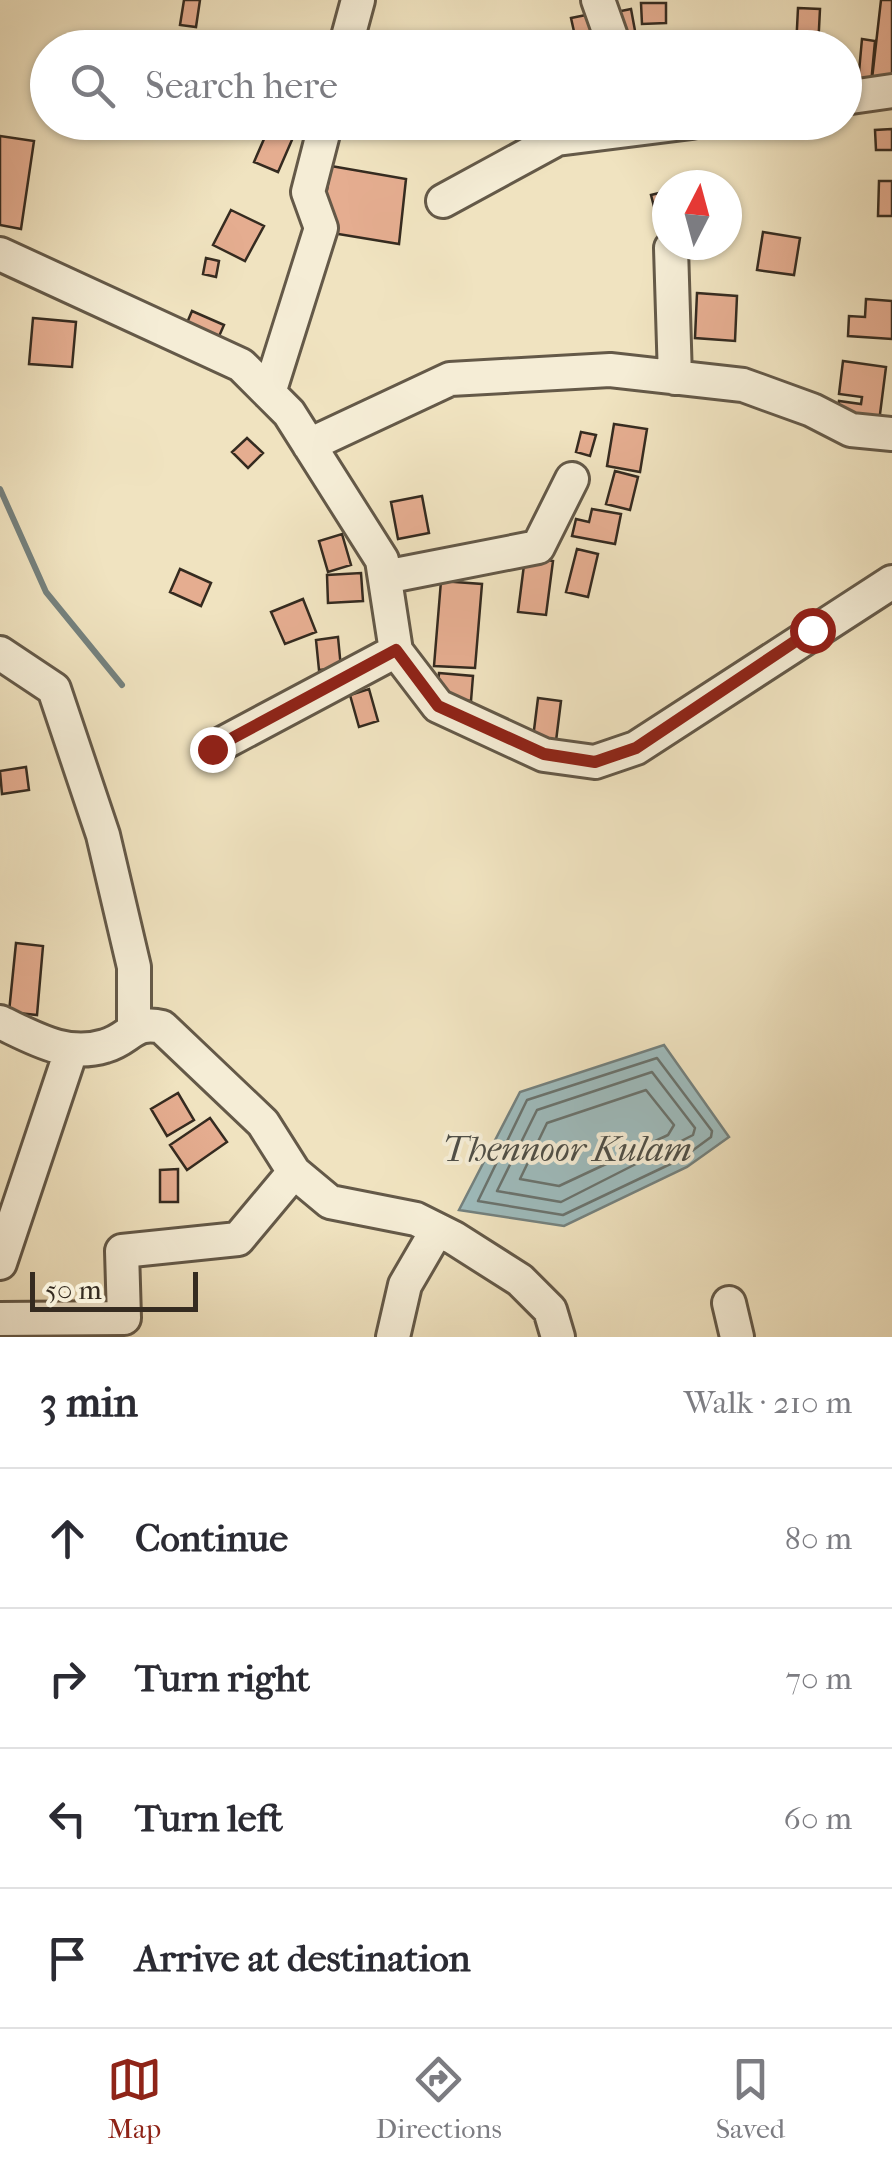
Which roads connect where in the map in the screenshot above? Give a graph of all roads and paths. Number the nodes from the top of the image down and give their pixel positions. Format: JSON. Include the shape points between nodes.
{"nodes":[{"id":1,"x":358,"y":0,"type":"edge"},
{"id":2,"x":598,"y":0,"type":"edge"},
{"id":3,"x":350,"y":30,"type":"edge"},
{"id":4,"x":609,"y":30,"type":"edge"},
{"id":5,"x":892,"y":91,"type":"edge"},
{"id":6,"x":862,"y":95,"type":"edge"},
{"id":7,"x":321,"y":140,"type":"edge"},
{"id":8,"x":554,"y":140,"type":"edge"},
{"id":9,"x":443,"y":202,"type":"dead end"},
{"id":10,"x":0,"y":254,"type":"edge"},
{"id":11,"x":671,"y":260,"type":"edge"},
{"id":12,"x":674,"y":378,"type":"junction"},
{"id":13,"x":268,"y":393,"type":"junction"},
{"id":14,"x":892,"y":434,"type":"edge"},
{"id":15,"x":309,"y":445,"type":"junction"},
{"id":16,"x":572,"y":479,"type":"dead end"},
{"id":17,"x":385,"y":577,"type":"junction"},
{"id":18,"x":892,"y":582,"type":"edge"},
{"id":19,"x":396,"y":650,"type":"junction"},
{"id":20,"x":0,"y":653,"type":"edge"},
{"id":21,"x":212,"y":749,"type":"dead end"},
{"id":22,"x":0,"y":1022,"type":"edge"},
{"id":23,"x":134,"y":1026,"type":"junction"},
{"id":24,"x":71,"y":1051,"type":"junction"},
{"id":25,"x":294,"y":1172,"type":"junction"},
{"id":26,"x":437,"y":1230,"type":"junction"},
{"id":27,"x":0,"y":1264,"type":"edge"},
{"id":28,"x":729,"y":1303,"type":"dead end"},
{"id":29,"x":0,"y":1319,"type":"edge"},
{"id":30,"x":393,"y":1337,"type":"edge"},
{"id":31,"x":558,"y":1337,"type":"edge"},
{"id":32,"x":737,"y":1337,"type":"edge"}],
"edges":[{"from":1,"to":3,"type":"street"},
{"from":2,"to":4,"type":"street"},
{"from":5,"to":6,"type":"street"},
{"from":7,"to":13,"type":"street","via":[[308,192],[321,228]]},
{"from":8,"to":9,"type":"street"},
{"from":10,"to":13,"type":"street","via":[[240,365]]},
{"from":11,"to":12,"type":"street"},
{"from":12,"to":14,"type":"street","via":[[743,385],[850,430]]},
{"from":12,"to":15,"type":"street","via":[[610,370],[450,379]]},
{"from":13,"to":15,"type":"street"},
{"from":15,"to":17,"type":"street","via":[[382,560]]},
{"from":16,"to":17,"type":"street","via":[[538,547]]},
{"from":17,"to":19,"type":"street"},
{"from":18,"to":19,"type":"street","via":[[636,748],[595,762],[544,754],[438,706]]},
{"from":19,"to":21,"type":"street"},
{"from":20,"to":23,"type":"street","via":[[54,689],[103,835],[134,966]]},
{"from":22,"to":24,"type":"street"},
{"from":23,"to":24,"type":"street","via":[[109,1046]]},
{"from":23,"to":25,"type":"street","via":[[162,1027],[263,1124]]},
{"from":24,"to":27,"type":"street"},
{"from":25,"to":26,"type":"street","via":[[330,1202],[416,1219]]},
{"from":25,"to":29,"type":"street","via":[[238,1240],[122,1251],[124,1318]]},
{"from":26,"to":30,"type":"street","via":[[405,1285]]},
{"from":26,"to":31,"type":"street","via":[[520,1280],[550,1310]]},
{"from":28,"to":32,"type":"street"}]}
